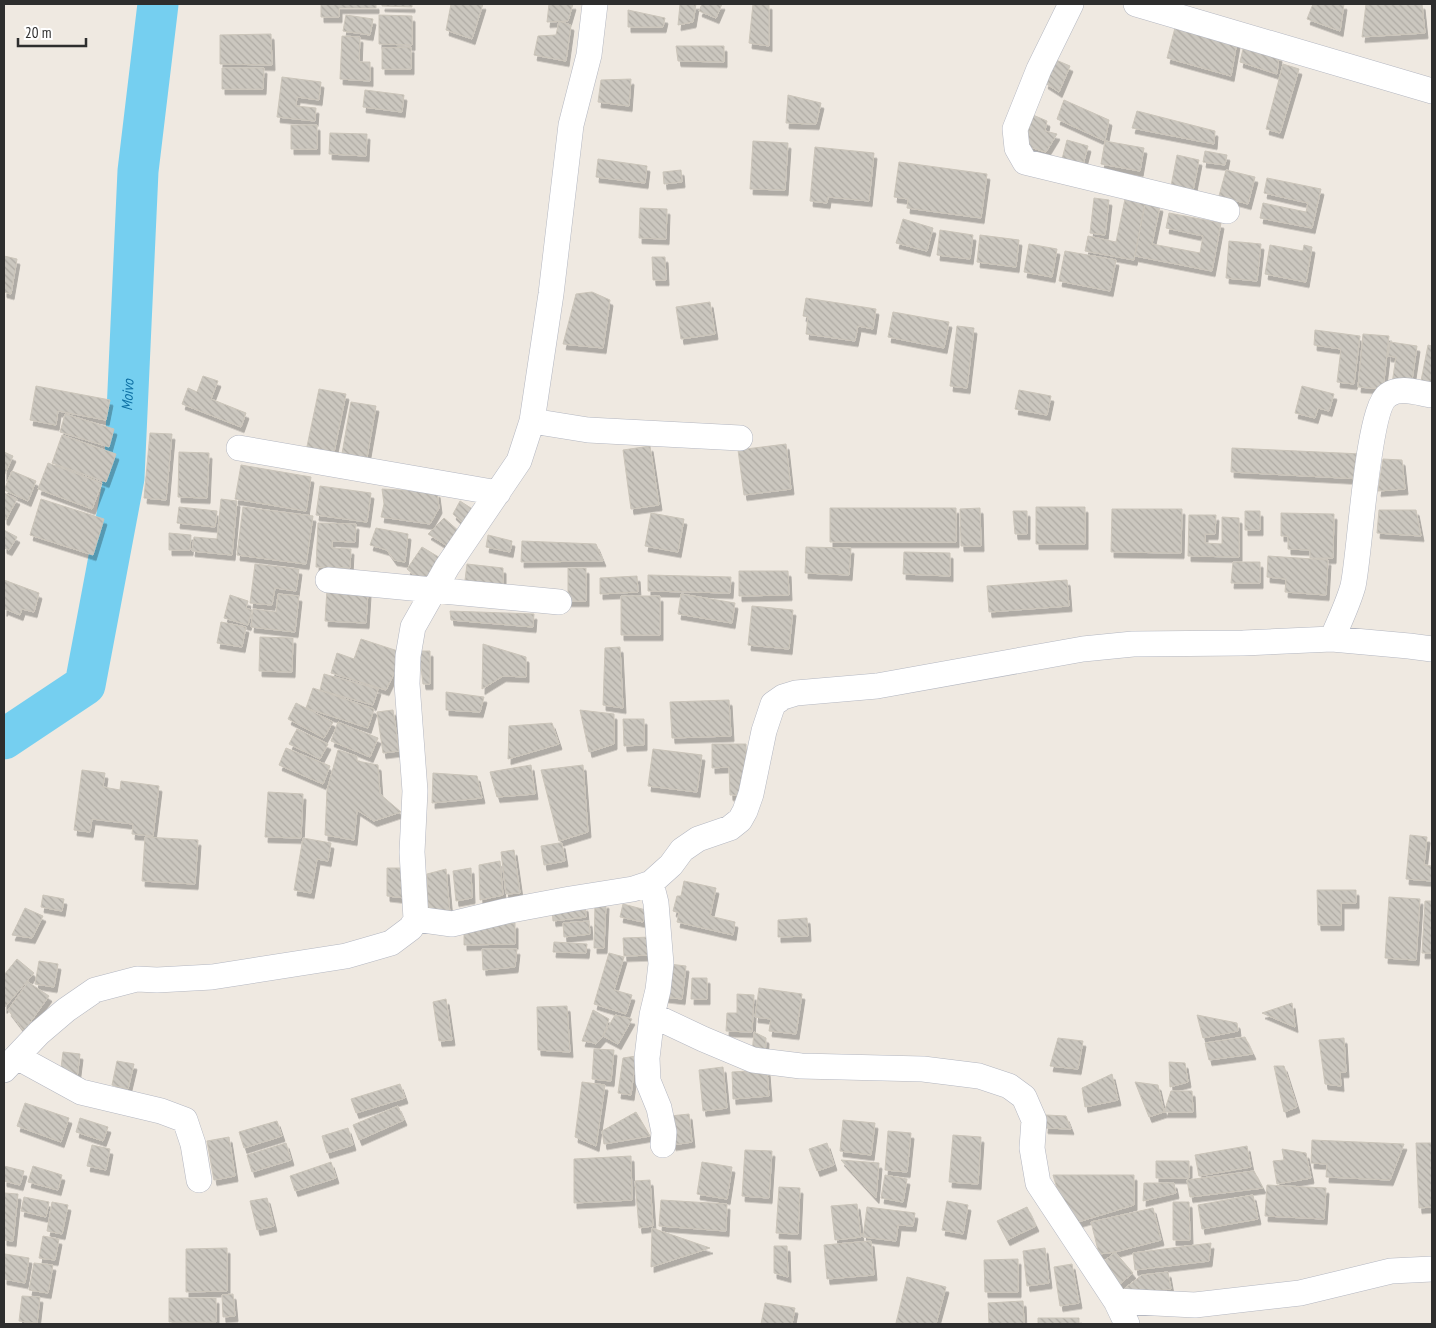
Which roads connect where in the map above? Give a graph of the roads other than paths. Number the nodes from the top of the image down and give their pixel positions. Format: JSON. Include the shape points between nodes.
{"nodes":[{"id":1,"x":595,"y":4,"type":"edge"},
{"id":2,"x":1071,"y":4,"type":"edge"},
{"id":3,"x":1136,"y":4,"type":"edge"},
{"id":4,"x":1432,"y":91,"type":"edge"},
{"id":5,"x":1227,"y":211,"type":"dead end"},
{"id":6,"x":1432,"y":395,"type":"edge"},
{"id":7,"x":532,"y":421,"type":"junction"},
{"id":8,"x":740,"y":438,"type":"dead end"},
{"id":9,"x":239,"y":448,"type":"dead end"},
{"id":10,"x":498,"y":493,"type":"junction"},
{"id":11,"x":328,"y":580,"type":"dead end"},
{"id":12,"x":434,"y":590,"type":"junction"},
{"id":13,"x":559,"y":602,"type":"dead end"},
{"id":14,"x":1332,"y":640,"type":"junction"},
{"id":15,"x":1432,"y":649,"type":"edge"},
{"id":16,"x":651,"y":883,"type":"junction"},
{"id":17,"x":416,"y":919,"type":"junction"},
{"id":18,"x":652,"y":1015,"type":"junction"},
{"id":19,"x":10,"y":1063,"type":"edge"},
{"id":20,"x":663,"y":1145,"type":"dead end"},
{"id":21,"x":199,"y":1180,"type":"dead end"},
{"id":22,"x":1432,"y":1269,"type":"edge"},
{"id":23,"x":1116,"y":1301,"type":"junction"},
{"id":24,"x":1127,"y":1324,"type":"edge"}],
"edges":[{"from":1,"to":7,"type":"street","via":[[589,55],[571,126]]},
{"from":2,"to":5,"type":"street","via":[[1039,69],[1015,129],[1016,148],[1025,162]]},
{"from":3,"to":4,"type":"street"},
{"from":6,"to":14,"type":"street","via":[[1401,390],[1387,395],[1380,405],[1352,586]]},
{"from":7,"to":8,"type":"street","via":[[588,430]]},
{"from":7,"to":10,"type":"street","via":[[519,460]]},
{"from":9,"to":10,"type":"street"},
{"from":10,"to":12,"type":"street"},
{"from":11,"to":12,"type":"street"},
{"from":12,"to":13,"type":"street"},
{"from":12,"to":17,"type":"street","via":[[413,628],[408,656]]},
{"from":14,"to":15,"type":"street"},
{"from":14,"to":16,"type":"street","via":[[1133,644],[1083,649],[877,686],[783,697],[773,704],[751,794],[740,820],[730,828],[698,839],[682,850],[671,866]]},
{"from":16,"to":17,"type":"street","via":[[452,924]]},
{"from":16,"to":18,"type":"street","via":[[656,903],[660,964]]},
{"from":17,"to":19,"type":"street","via":[[411,928],[392,943],[346,956],[212,977],[137,979],[95,990],[39,1033]]},
{"from":18,"to":20,"type":"street","via":[[648,1081],[659,1108]]},
{"from":18,"to":23,"type":"street","via":[[753,1060],[801,1066],[923,1068],[979,1076],[1009,1086],[1024,1098],[1034,1120],[1032,1148],[1038,1183]]},
{"from":19,"to":21,"type":"street","via":[[81,1092],[185,1120]]},
{"from":22,"to":23,"type":"street","via":[[1391,1271],[1300,1293],[1194,1306]]},
{"from":23,"to":24,"type":"street"}]}
